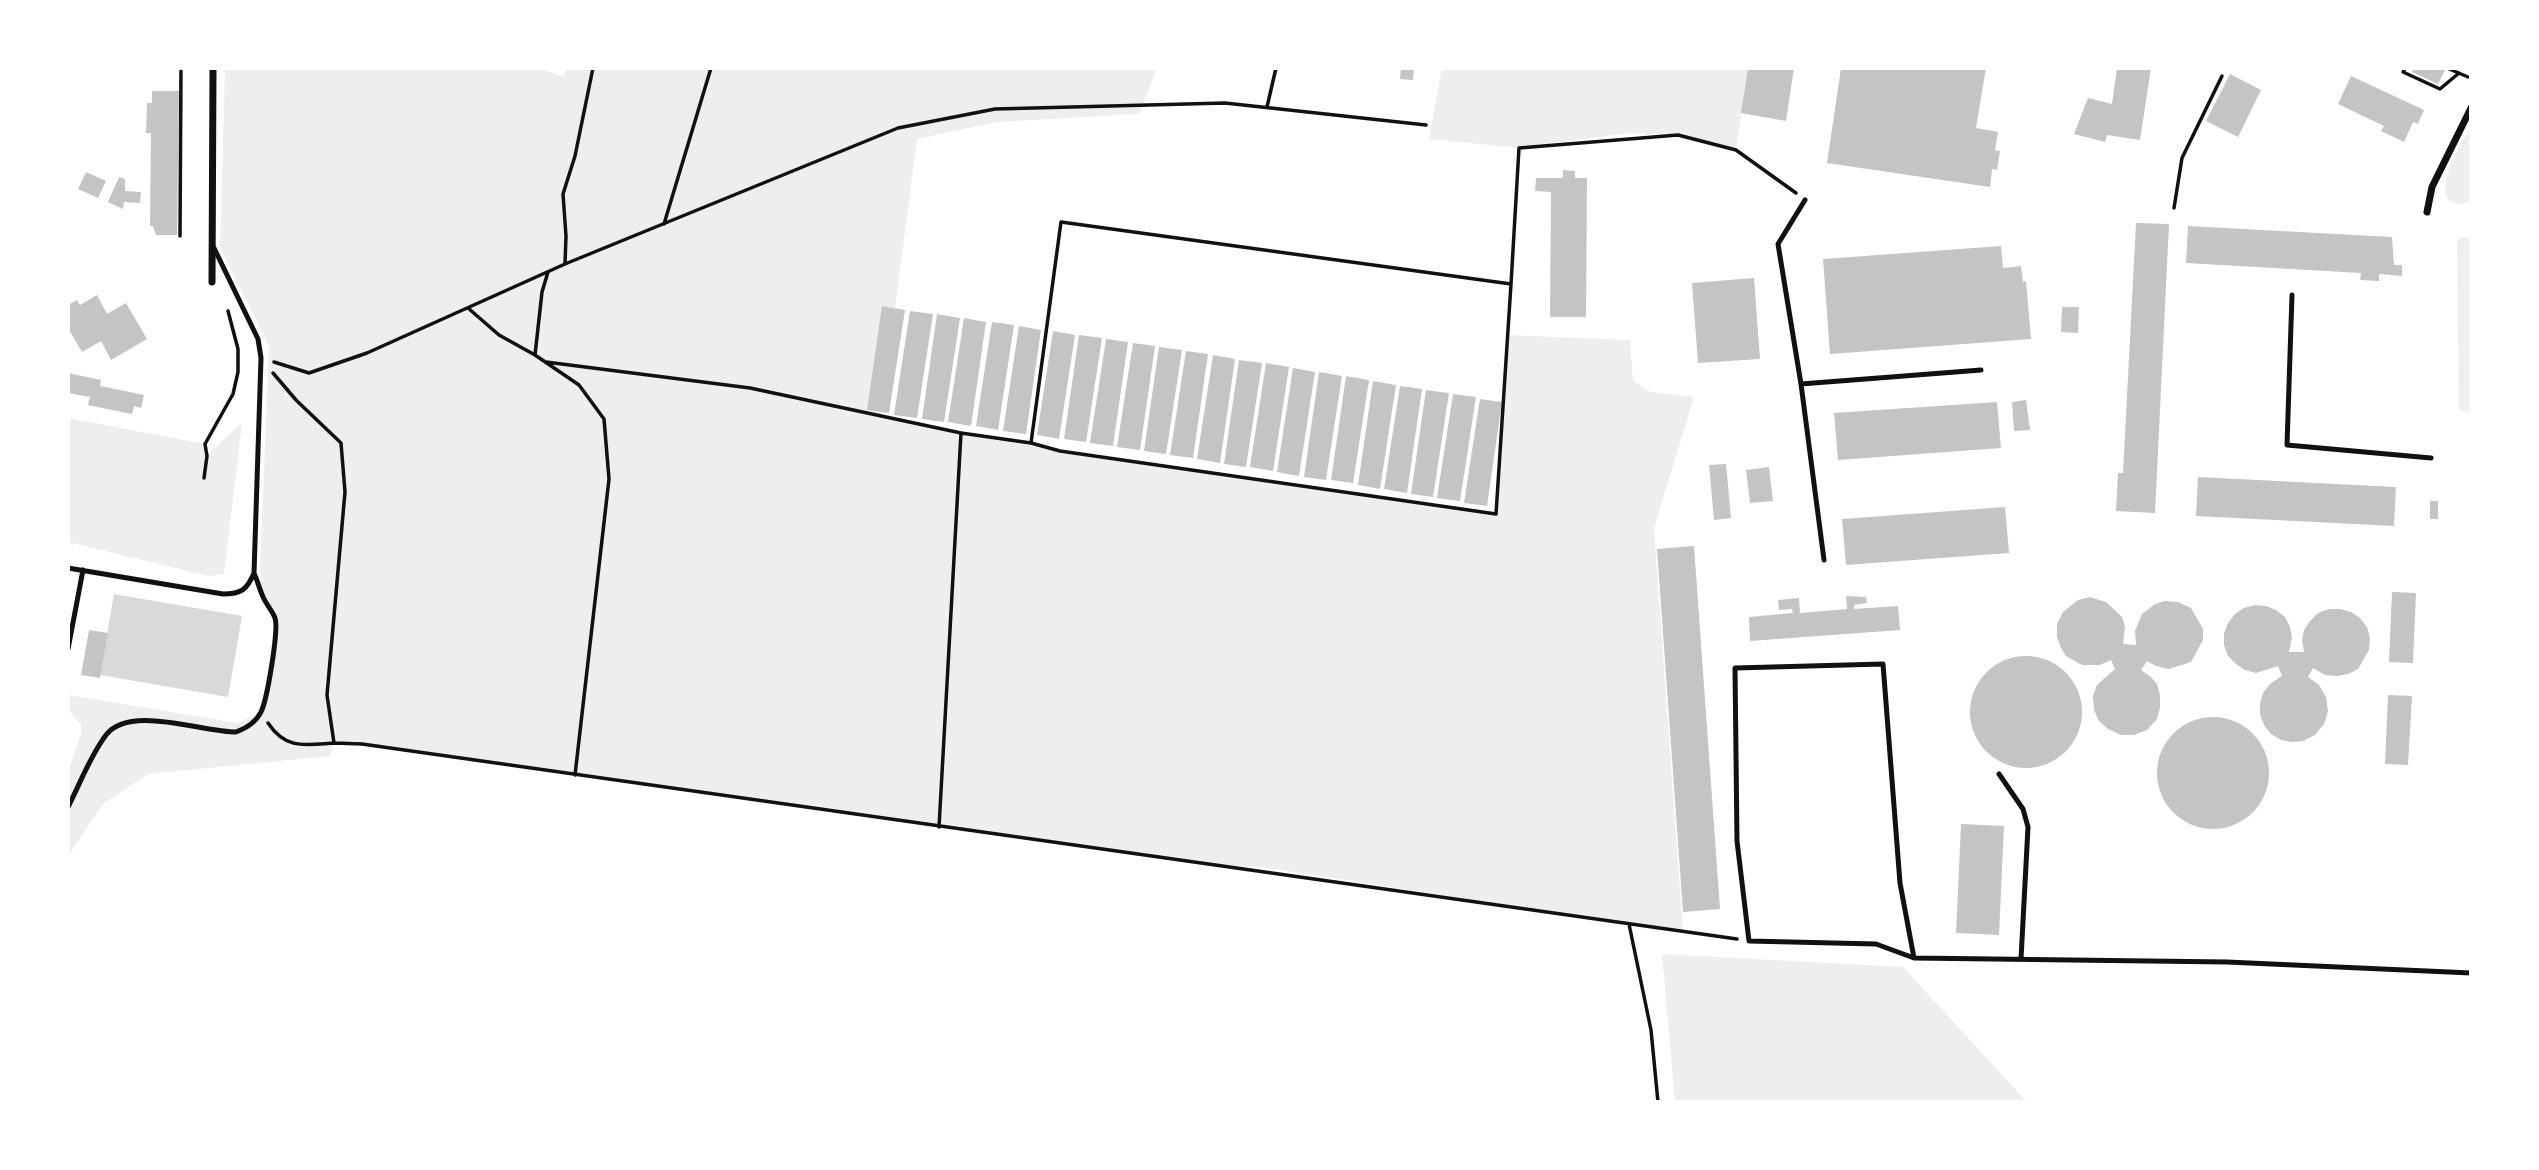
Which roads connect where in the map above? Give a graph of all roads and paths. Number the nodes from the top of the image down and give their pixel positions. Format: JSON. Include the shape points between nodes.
{"nodes":[{"id":1,"x":181,"y":68,"type":"edge"},
{"id":2,"x":213,"y":68,"type":"edge"},
{"id":3,"x":593,"y":68,"type":"edge"},
{"id":4,"x":711,"y":68,"type":"edge"},
{"id":5,"x":1276,"y":68,"type":"edge"},
{"id":6,"x":2405,"y":68,"type":"edge"},
{"id":7,"x":2447,"y":68,"type":"edge"},
{"id":8,"x":2459,"y":74,"type":"junction"},
{"id":9,"x":2222,"y":76,"type":"dead end"},
{"id":10,"x":2468,"y":78,"type":"dead end"},
{"id":11,"x":1267,"y":107,"type":"junction"},
{"id":12,"x":2471,"y":108,"type":"edge"},
{"id":13,"x":1426,"y":125,"type":"dead end"},
{"id":14,"x":1805,"y":200,"type":"joint"},
{"id":15,"x":2174,"y":208,"type":"dead end"},
{"id":16,"x":2427,"y":212,"type":"dead end"},
{"id":17,"x":664,"y":224,"type":"junction"},
{"id":18,"x":180,"y":236,"type":"dead end"},
{"id":19,"x":212,"y":244,"type":"junction"},
{"id":20,"x":565,"y":264,"type":"junction"},
{"id":21,"x":548,"y":272,"type":"junction"},
{"id":22,"x":212,"y":282,"type":"dead end"},
{"id":23,"x":1510,"y":284,"type":"junction"},
{"id":24,"x":2292,"y":295,"type":"dead end"},
{"id":25,"x":226,"y":304,"type":"dead end"},
{"id":26,"x":468,"y":308,"type":"junction"},
{"id":27,"x":535,"y":355,"type":"junction"},
{"id":28,"x":261,"y":358,"type":"junction"},
{"id":29,"x":546,"y":362,"type":"junction"},
{"id":30,"x":1981,"y":370,"type":"dead end"},
{"id":31,"x":1801,"y":384,"type":"junction"},
{"id":32,"x":961,"y":433,"type":"junction"},
{"id":33,"x":1031,"y":443,"type":"junction"},
{"id":34,"x":2431,"y":457,"type":"dead end"},
{"id":35,"x":204,"y":478,"type":"dead end"},
{"id":36,"x":1824,"y":560,"type":"dead end"},
{"id":37,"x":68,"y":568,"type":"edge"},
{"id":38,"x":83,"y":570,"type":"junction"},
{"id":39,"x":254,"y":573,"type":"junction"},
{"id":40,"x":68,"y":649,"type":"edge"},
{"id":41,"x":261,"y":713,"type":"junction"},
{"id":42,"x":334,"y":743,"type":"junction"},
{"id":43,"x":1999,"y":774,"type":"dead end"},
{"id":44,"x":575,"y":775,"type":"junction"},
{"id":45,"x":68,"y":807,"type":"edge"},
{"id":46,"x":939,"y":827,"type":"junction"},
{"id":47,"x":1629,"y":924,"type":"junction"},
{"id":48,"x":1749,"y":941,"type":"junction"},
{"id":49,"x":1914,"y":958,"type":"junction"},
{"id":50,"x":2021,"y":959,"type":"junction"},
{"id":51,"x":2471,"y":973,"type":"edge"},
{"id":52,"x":1658,"y":1102,"type":"edge"}],
"edges":[{"from":1,"to":18,"type":"path"},
{"from":2,"to":19,"type":"street"},
{"from":3,"to":20,"type":"path","via":[[563,194]]},
{"from":4,"to":17,"type":"path"},
{"from":5,"to":11,"type":"path"},
{"from":6,"to":8,"type":"path","via":[[2403,72],[2440,89]]},
{"from":7,"to":8,"type":"path"},
{"from":8,"to":10,"type":"path"},
{"from":9,"to":15,"type":"path","via":[[2182,158]]},
{"from":11,"to":13,"type":"path"},
{"from":11,"to":17,"type":"path","via":[[1225,103],[983,111],[898,128]]},
{"from":12,"to":16,"type":"street","via":[[2432,187]]},
{"from":14,"to":23,"type":"path","via":[[1736,150],[1678,135],[1519,148]]},
{"from":14,"to":31,"type":"lane","via":[[1777,244]]},
{"from":17,"to":20,"type":"path"},
{"from":19,"to":22,"type":"street"},
{"from":19,"to":28,"type":"lane","via":[[255,332]]},
{"from":20,"to":21,"type":"path"},
{"from":21,"to":26,"type":"path"},
{"from":21,"to":27,"type":"path"},
{"from":23,"to":33,"type":"path","via":[[1061,222]]},
{"from":23,"to":33,"type":"path","via":[[1496,514],[1060,451]]},
{"from":24,"to":34,"type":"lane","via":[[2287,445]]},
{"from":25,"to":35,"type":"path","via":[[236,337],[238,372],[233,394],[205,444]]},
{"from":26,"to":27,"type":"path","via":[[499,335]]},
{"from":26,"to":28,"type":"path","via":[[309,373]]},
{"from":27,"to":29,"type":"path"},
{"from":28,"to":39,"type":"lane"},
{"from":28,"to":42,"type":"path","via":[[341,443],[345,492],[327,695]]},
{"from":29,"to":32,"type":"path","via":[[750,388]]},
{"from":29,"to":44,"type":"path","via":[[579,385],[604,419],[609,479]]},
{"from":30,"to":31,"type":"lane"},
{"from":31,"to":36,"type":"lane"},
{"from":32,"to":33,"type":"path"},
{"from":32,"to":46,"type":"path"},
{"from":37,"to":38,"type":"lane"},
{"from":38,"to":39,"type":"lane","via":[[223,594],[238,594],[248,588]]},
{"from":38,"to":40,"type":"lane"},
{"from":39,"to":41,"type":"lane","via":[[275,618],[276,635]]},
{"from":41,"to":42,"type":"path","via":[[287,743]]},
{"from":41,"to":45,"type":"lane","via":[[246,729],[236,732],[148,720],[121,722],[107,734]]},
{"from":42,"to":44,"type":"path"},
{"from":43,"to":50,"type":"lane","via":[[2023,809],[2028,827]]},
{"from":44,"to":46,"type":"path"},
{"from":46,"to":47,"type":"path"},
{"from":47,"to":48,"type":"path"},
{"from":47,"to":52,"type":"path","via":[[1651,1030]]},
{"from":48,"to":49,"type":"lane","via":[[1876,944]]},
{"from":48,"to":49,"type":"lane","via":[[1737,841],[1735,668],[1882,664],[1900,883]]},
{"from":49,"to":50,"type":"lane"},
{"from":50,"to":51,"type":"lane"}]}
